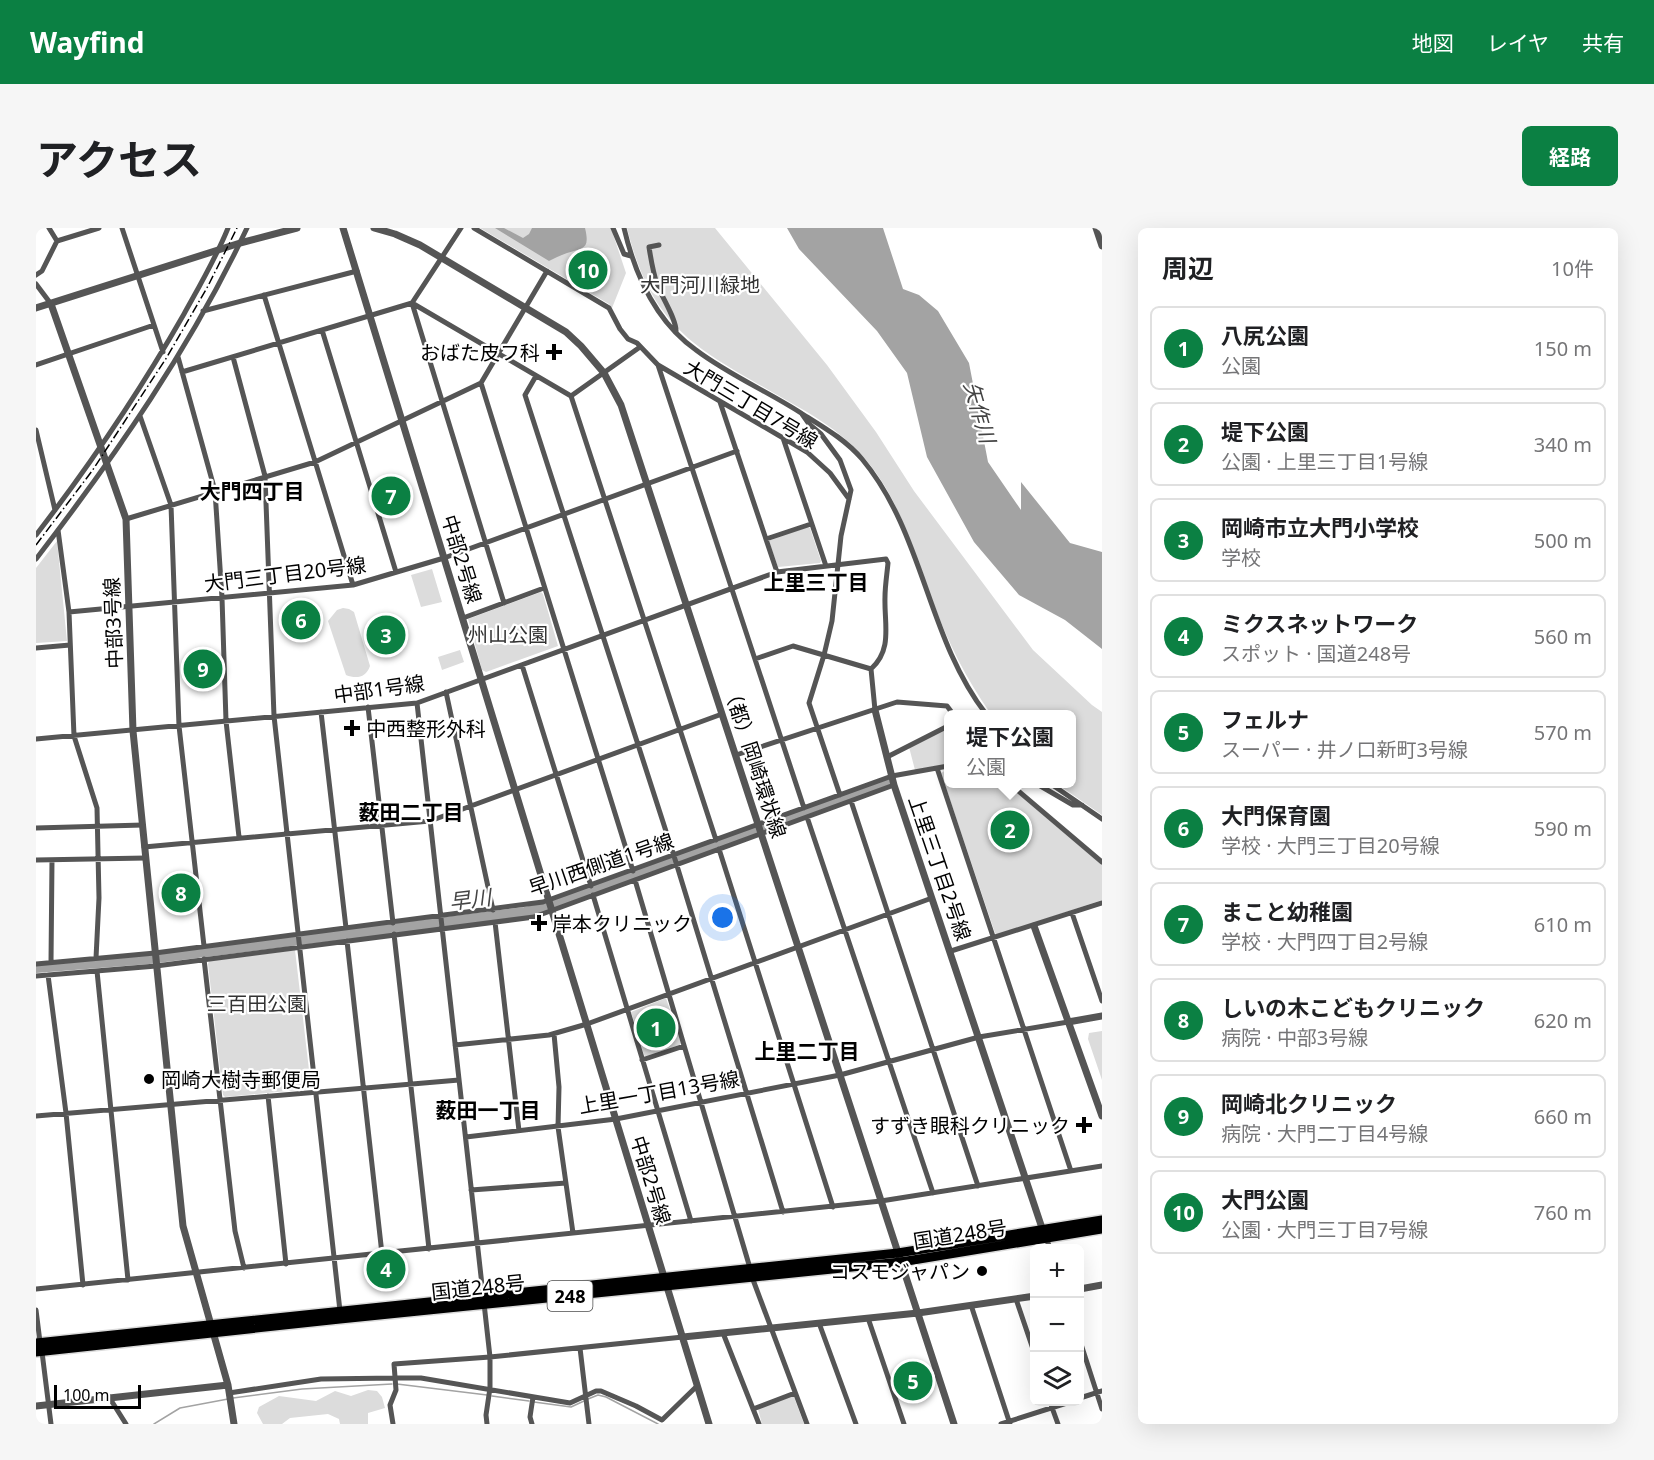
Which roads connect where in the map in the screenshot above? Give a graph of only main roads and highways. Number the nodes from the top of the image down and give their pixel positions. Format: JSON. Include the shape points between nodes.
{"nodes":[{"id":1,"x":1102,"y":1220,"type":"edge"},
{"id":2,"x":1102,"y":1229,"type":"edge"},
{"id":3,"x":1045,"y":1234,"type":"junction"},
{"id":4,"x":485,"y":1301,"type":"junction"},
{"id":5,"x":212,"y":1330,"type":"junction"},
{"id":6,"x":39,"y":1347,"type":"edge"}],
"edges":[{"from":1,"to":3,"type":"highway","name":"国道248号","number":"248"},
{"from":2,"to":3,"type":"highway","name":"国道248号","number":"248"},
{"from":3,"to":4,"type":"highway","name":"国道248号","number":"248","via":[[900,1257]]},
{"from":4,"to":5,"type":"highway","name":"国道248号","number":"248"},
{"from":4,"to":5,"type":"highway","name":"国道248号","number":"248","via":[[340,1311]]},
{"from":5,"to":6,"type":"highway","name":"国道248号","number":"248"}]}
